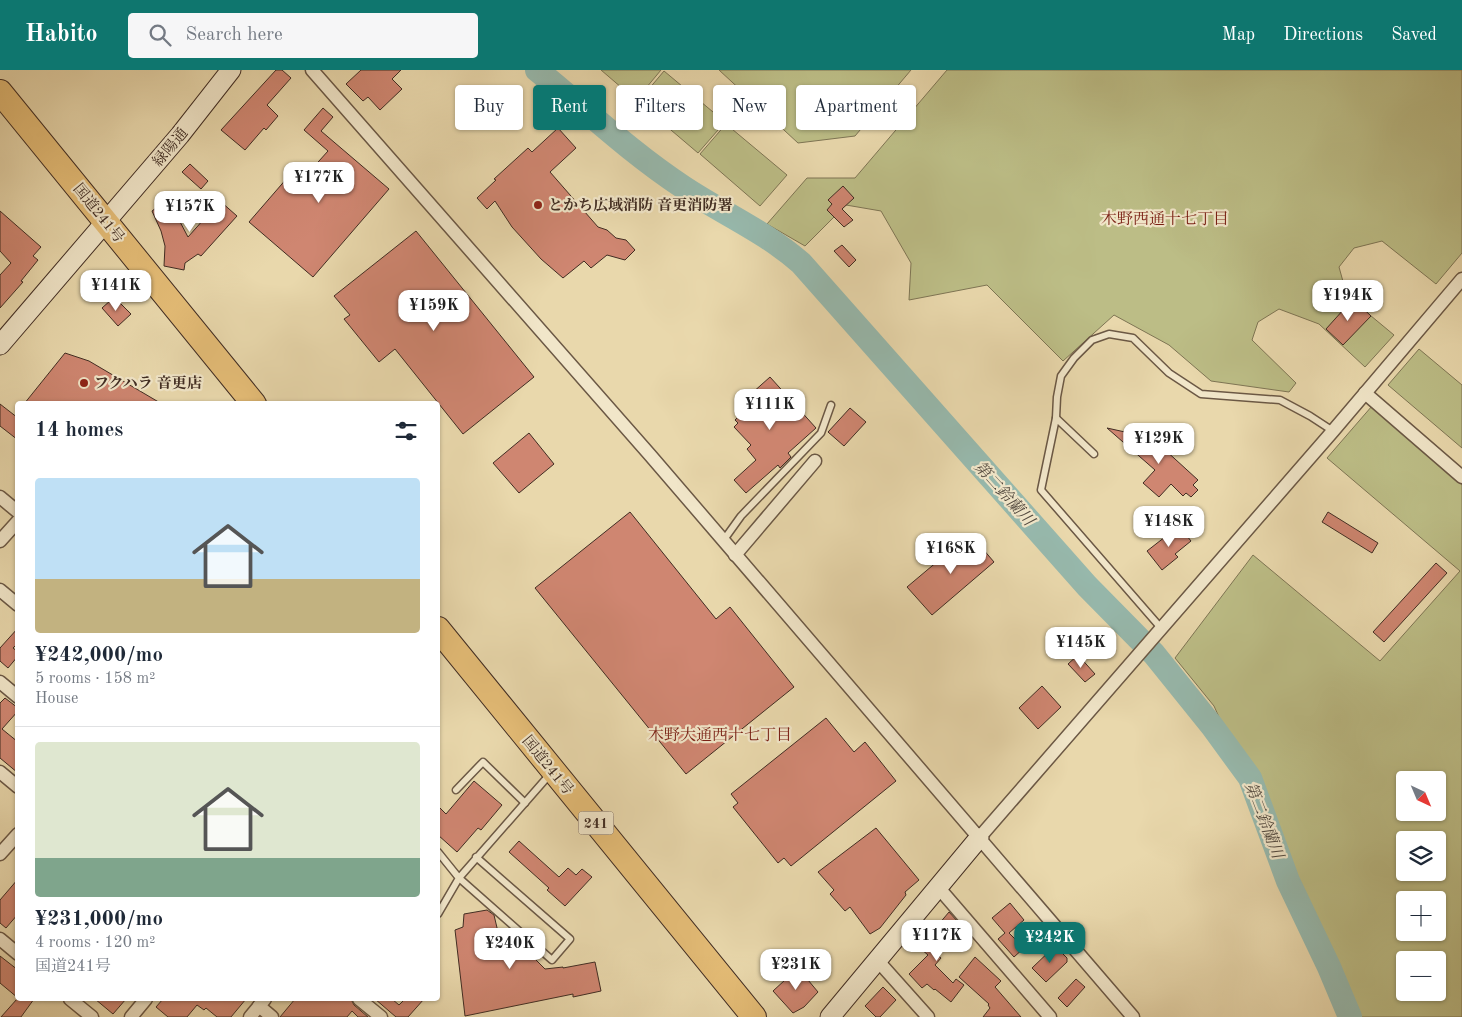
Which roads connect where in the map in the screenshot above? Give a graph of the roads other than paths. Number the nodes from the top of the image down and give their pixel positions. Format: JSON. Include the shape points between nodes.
{"nodes":[{"id":1,"x":231,"y":70,"type":"edge"},
{"id":2,"x":312,"y":70,"type":"edge"},
{"id":3,"x":0,"y":92,"type":"edge"},
{"id":4,"x":106,"y":222,"type":"junction"},
{"id":5,"x":1462,"y":279,"type":"edge"},
{"id":6,"x":0,"y":345,"type":"edge"},
{"id":7,"x":1365,"y":393,"type":"junction"},
{"id":8,"x":252,"y":401,"type":"edge"},
{"id":9,"x":831,"y":405,"type":"dead end"},
{"id":10,"x":1056,"y":418,"type":"junction"},
{"id":11,"x":1333,"y":431,"type":"junction"},
{"id":12,"x":1094,"y":454,"type":"dead end"},
{"id":13,"x":814,"y":461,"type":"dead end"},
{"id":14,"x":1462,"y":477,"type":"edge"},
{"id":15,"x":0,"y":497,"type":"edge"},
{"id":16,"x":15,"y":510,"type":"edge"},
{"id":17,"x":15,"y":524,"type":"edge"},
{"id":18,"x":0,"y":541,"type":"edge"},
{"id":19,"x":723,"y":541,"type":"junction"},
{"id":20,"x":735,"y":555,"type":"junction"},
{"id":21,"x":0,"y":590,"type":"edge"},
{"id":22,"x":15,"y":602,"type":"edge"},
{"id":23,"x":1158,"y":632,"type":"junction"},
{"id":24,"x":440,"y":637,"type":"edge"},
{"id":25,"x":0,"y":682,"type":"edge"},
{"id":26,"x":15,"y":694,"type":"edge"},
{"id":27,"x":553,"y":770,"type":"junction"},
{"id":28,"x":0,"y":772,"type":"edge"},
{"id":29,"x":15,"y":784,"type":"edge"},
{"id":30,"x":456,"y":790,"type":"dead end"},
{"id":31,"x":525,"y":803,"type":"junction"},
{"id":32,"x":979,"y":838,"type":"junction"},
{"id":33,"x":15,"y":840,"type":"edge"},
{"id":34,"x":9,"y":851,"type":"edge"},
{"id":35,"x":440,"y":854,"type":"edge"},
{"id":36,"x":476,"y":857,"type":"junction"},
{"id":37,"x":459,"y":878,"type":"junction"},
{"id":38,"x":938,"y":887,"type":"junction"},
{"id":39,"x":440,"y":911,"type":"edge"},
{"id":40,"x":0,"y":939,"type":"edge"},
{"id":41,"x":15,"y":952,"type":"edge"},
{"id":42,"x":878,"y":960,"type":"junction"},
{"id":43,"x":72,"y":1001,"type":"edge"},
{"id":44,"x":145,"y":1001,"type":"edge"},
{"id":45,"x":361,"y":1001,"type":"edge"},
{"id":46,"x":262,"y":1002,"type":"edge"},
{"id":47,"x":138,"y":1015,"type":"edge"},
{"id":48,"x":92,"y":1017,"type":"edge"},
{"id":49,"x":250,"y":1017,"type":"edge"},
{"id":50,"x":272,"y":1017,"type":"edge"},
{"id":51,"x":381,"y":1017,"type":"edge"},
{"id":52,"x":754,"y":1017,"type":"edge"},
{"id":53,"x":830,"y":1017,"type":"edge"},
{"id":54,"x":928,"y":1017,"type":"edge"},
{"id":55,"x":1050,"y":1017,"type":"edge"},
{"id":56,"x":1132,"y":1017,"type":"edge"}],
"edges":[{"from":1,"to":4,"type":"street","name":"緑陽通"},
{"from":2,"to":19,"type":"street"},
{"from":3,"to":4,"type":"highway","name":"国道241号"},
{"from":4,"to":6,"type":"street","name":"緑陽通"},
{"from":4,"to":8,"type":"highway","name":"国道241号"},
{"from":5,"to":7,"type":"street"},
{"from":7,"to":11,"type":"street"},
{"from":7,"to":14,"type":"street"},
{"from":9,"to":19,"type":"lane","via":[[820,433],[741,516]]},
{"from":10,"to":11,"type":"lane","via":[[1061,376],[1092,340],[1110,334],[1133,338],[1169,373],[1201,394],[1280,400]]},
{"from":10,"to":12,"type":"lane"},
{"from":10,"to":23,"type":"lane","via":[[1041,490]]},
{"from":11,"to":23,"type":"street"},
{"from":13,"to":20,"type":"street"},
{"from":15,"to":16,"type":"street"},
{"from":17,"to":18,"type":"street"},
{"from":19,"to":20,"type":"street"},
{"from":20,"to":32,"type":"street"},
{"from":21,"to":22,"type":"street"},
{"from":23,"to":32,"type":"street"},
{"from":24,"to":27,"type":"highway","name":"国道241号","number":"241"},
{"from":25,"to":26,"type":"street"},
{"from":27,"to":31,"type":"lane"},
{"from":27,"to":52,"type":"highway","name":"国道241号","number":"241"},
{"from":28,"to":29,"type":"street"},
{"from":30,"to":31,"type":"lane","via":[[483,762]]},
{"from":31,"to":36,"type":"lane"},
{"from":32,"to":38,"type":"street"},
{"from":32,"to":56,"type":"street"},
{"from":33,"to":34,"type":"street"},
{"from":35,"to":37,"type":"lane"},
{"from":36,"to":37,"type":"lane"},
{"from":36,"to":37,"type":"lane","via":[[570,939],[552,960]]},
{"from":37,"to":39,"type":"lane"},
{"from":38,"to":42,"type":"street"},
{"from":38,"to":55,"type":"street"},
{"from":40,"to":41,"type":"street"},
{"from":42,"to":53,"type":"street"},
{"from":42,"to":54,"type":"street"},
{"from":43,"to":48,"type":"street"},
{"from":44,"to":47,"type":"street"},
{"from":45,"to":51,"type":"street"},
{"from":46,"to":49,"type":"street"},
{"from":46,"to":50,"type":"street"}]}
